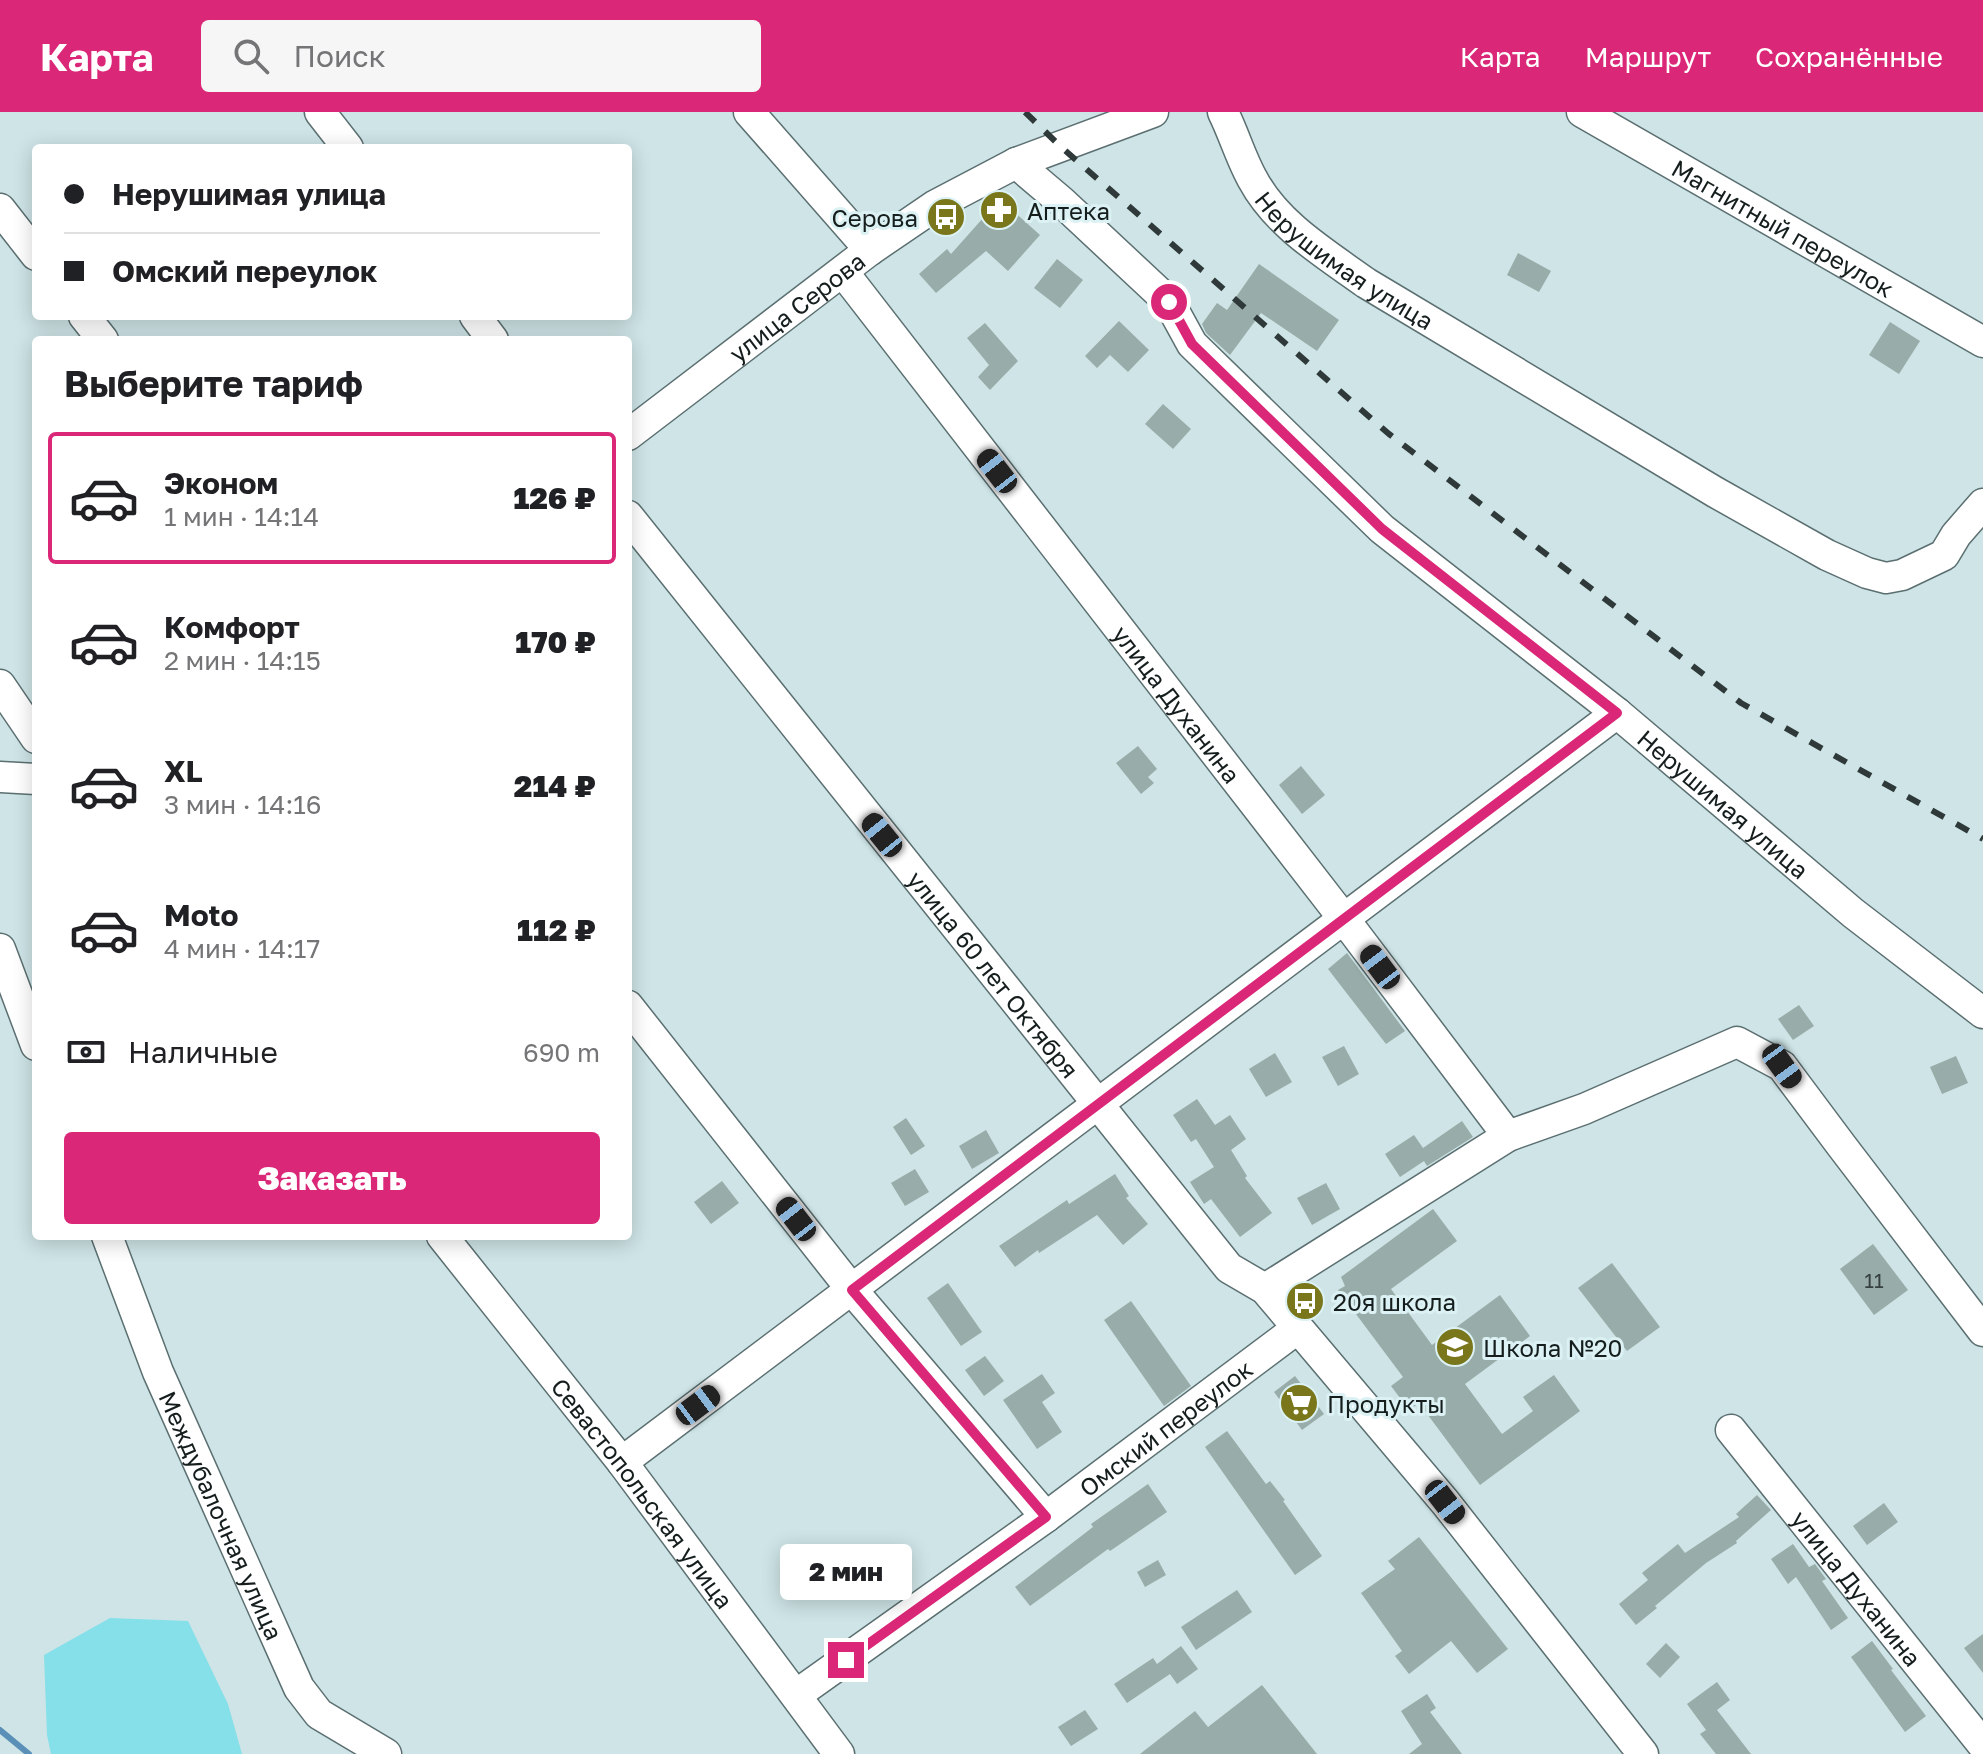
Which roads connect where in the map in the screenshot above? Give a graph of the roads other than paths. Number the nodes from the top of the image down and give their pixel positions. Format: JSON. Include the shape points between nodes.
{"nodes":[{"id":1,"x":320,"y":112,"type":"edge"},
{"id":2,"x":749,"y":112,"type":"edge"},
{"id":3,"x":1153,"y":112,"type":"edge"},
{"id":4,"x":1223,"y":112,"type":"edge"},
{"id":5,"x":1582,"y":112,"type":"edge"},
{"id":6,"x":345,"y":144,"type":"edge"},
{"id":7,"x":1016,"y":163,"type":"junction"},
{"id":8,"x":0,"y":209,"type":"edge"},
{"id":9,"x":32,"y":250,"type":"edge"},
{"id":10,"x":870,"y":250,"type":"junction"},
{"id":11,"x":843,"y":272,"type":"junction"},
{"id":12,"x":87,"y":320,"type":"edge"},
{"id":13,"x":100,"y":336,"type":"edge"},
{"id":14,"x":1983,"y":342,"type":"edge"},
{"id":15,"x":632,"y":432,"type":"edge"},
{"id":16,"x":1983,"y":504,"type":"edge"},
{"id":17,"x":632,"y":521,"type":"edge"},
{"id":18,"x":0,"y":685,"type":"edge"},
{"id":19,"x":1617,"y":713,"type":"junction"},
{"id":20,"x":32,"y":732,"type":"edge"},
{"id":21,"x":0,"y":777,"type":"edge"},
{"id":22,"x":32,"y":779,"type":"edge"},
{"id":23,"x":1344,"y":919,"type":"junction"},
{"id":24,"x":0,"y":949,"type":"edge"},
{"id":25,"x":632,"y":1011,"type":"edge"},
{"id":26,"x":1983,"y":1013,"type":"edge"},
{"id":27,"x":32,"y":1034,"type":"edge"},
{"id":28,"x":1097,"y":1105,"type":"junction"},
{"id":29,"x":1508,"y":1136,"type":"junction"},
{"id":30,"x":108,"y":1240,"type":"edge"},
{"id":31,"x":445,"y":1240,"type":"edge"},
{"id":32,"x":1265,"y":1289,"type":"junction"},
{"id":33,"x":852,"y":1290,"type":"junction"},
{"id":34,"x":1298,"y":1328,"type":"junction"},
{"id":35,"x":1983,"y":1331,"type":"edge"},
{"id":36,"x":1731,"y":1430,"type":"dead end"},
{"id":37,"x":622,"y":1462,"type":"junction"},
{"id":38,"x":1046,"y":1517,"type":"junction"},
{"id":39,"x":796,"y":1695,"type":"junction"},
{"id":40,"x":1983,"y":1745,"type":"edge"},
{"id":41,"x":386,"y":1754,"type":"edge"},
{"id":42,"x":839,"y":1754,"type":"edge"},
{"id":43,"x":1643,"y":1754,"type":"edge"}],
"edges":[{"from":1,"to":6,"type":"street"},
{"from":2,"to":10,"type":"street"},
{"from":3,"to":7,"type":"street","name":"улица Серова"},
{"from":4,"to":16,"type":"street","name":"Нерушимая улица","via":[[1266,201],[1284,221],[1366,283],[1827,555],[1867,573],[1902,575],[1944,555]]},
{"from":5,"to":14,"type":"street","name":"Магнитный переулок"},
{"from":7,"to":10,"type":"street","name":"улица Серова","via":[[936,205]]},
{"from":7,"to":19,"type":"street","name":"Нерушимая улица","via":[[1169,302],[1192,344],[1382,529]]},
{"from":8,"to":9,"type":"street"},
{"from":10,"to":11,"type":"street","name":"улица Серова"},
{"from":11,"to":15,"type":"street","name":"улица Серова"},
{"from":11,"to":23,"type":"street","name":"улица Духанина"},
{"from":12,"to":13,"type":"street"},
{"from":17,"to":28,"type":"street","name":"улица 60 лет Октября"},
{"from":18,"to":20,"type":"street"},
{"from":19,"to":23,"type":"street"},
{"from":19,"to":26,"type":"street","name":"Нерушимая улица","via":[[1853,913]]},
{"from":21,"to":22,"type":"street"},
{"from":23,"to":28,"type":"street"},
{"from":23,"to":29,"type":"street","name":"улица Духанина"},
{"from":24,"to":27,"type":"street"},
{"from":25,"to":33,"type":"street"},
{"from":28,"to":32,"type":"street","name":"улица 60 лет Октября","via":[[1229,1268]]},
{"from":28,"to":33,"type":"street"},
{"from":29,"to":32,"type":"street"},
{"from":29,"to":35,"type":"street","via":[[1737,1042],[1782,1066]]},
{"from":30,"to":41,"type":"street","name":"Междубалочная улица","via":[[158,1372],[299,1688],[319,1714]]},
{"from":31,"to":37,"type":"street","name":"Севастопольская улица"},
{"from":32,"to":34,"type":"street","name":"улица 60 лет Октября"},
{"from":33,"to":37,"type":"street"},
{"from":33,"to":38,"type":"street"},
{"from":34,"to":38,"type":"street","name":"Омский переулок"},
{"from":34,"to":43,"type":"street","name":"улица 60 лет Октября","via":[[1445,1502]]},
{"from":36,"to":40,"type":"street","name":"улица Духанина"},
{"from":37,"to":39,"type":"street","name":"Севастопольская улица"},
{"from":38,"to":39,"type":"street","name":"Омский переулок"},
{"from":39,"to":42,"type":"street","name":"Севастопольская улица"}]}
